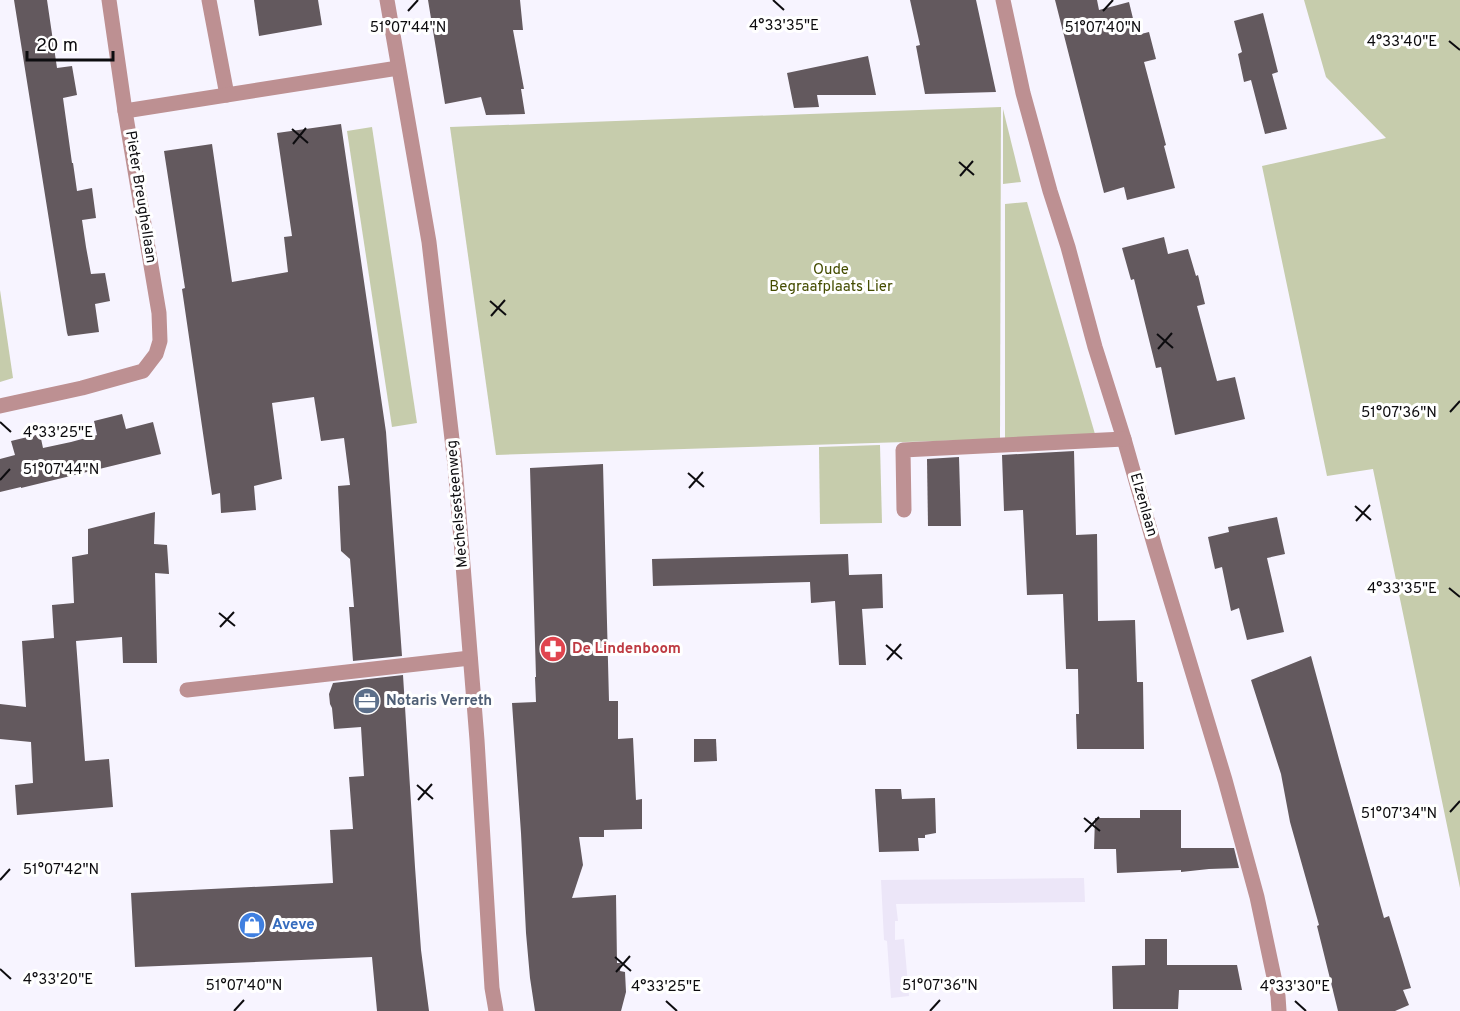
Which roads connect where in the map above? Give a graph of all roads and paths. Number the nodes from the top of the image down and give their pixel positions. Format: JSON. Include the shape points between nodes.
{"nodes":[{"id":1,"x":109,"y":0,"type":"edge"},
{"id":2,"x":209,"y":0,"type":"edge"},
{"id":3,"x":387,"y":0,"type":"edge"},
{"id":4,"x":1004,"y":0,"type":"edge"},
{"id":5,"x":398,"y":68,"type":"junction"},
{"id":6,"x":227,"y":95,"type":"junction"},
{"id":7,"x":125,"y":111,"type":"junction"},
{"id":8,"x":0,"y":406,"type":"edge"},
{"id":9,"x":1124,"y":439,"type":"junction"},
{"id":10,"x":904,"y":510,"type":"dead end"},
{"id":11,"x":470,"y":658,"type":"junction"},
{"id":12,"x":187,"y":690,"type":"dead end"},
{"id":13,"x":496,"y":1011,"type":"edge"},
{"id":14,"x":1279,"y":1011,"type":"edge"}],
"edges":[{"from":1,"to":7,"type":"street"},
{"from":2,"to":6,"type":"street"},
{"from":3,"to":5,"type":"street","name":"Mechelsesteenweg"},
{"from":4,"to":9,"type":"street","name":"Elzenlaan","via":[[1023,93]]},
{"from":5,"to":6,"type":"street","name":"Pieter Breughellaan"},
{"from":5,"to":11,"type":"street","name":"Mechelsesteenweg","via":[[432,266],[455,465]]},
{"from":6,"to":7,"type":"street","name":"Pieter Breughellaan"},
{"from":7,"to":8,"type":"street","name":"Pieter Breughellaan","via":[[159,313],[160,341],[156,354],[143,371]]},
{"from":9,"to":10,"type":"street","via":[[903,450]]},
{"from":9,"to":14,"type":"street","name":"Elzenlaan","via":[[1252,878]]},
{"from":11,"to":12,"type":"street"},
{"from":11,"to":13,"type":"street","name":"Mechelsesteenweg"}]}
